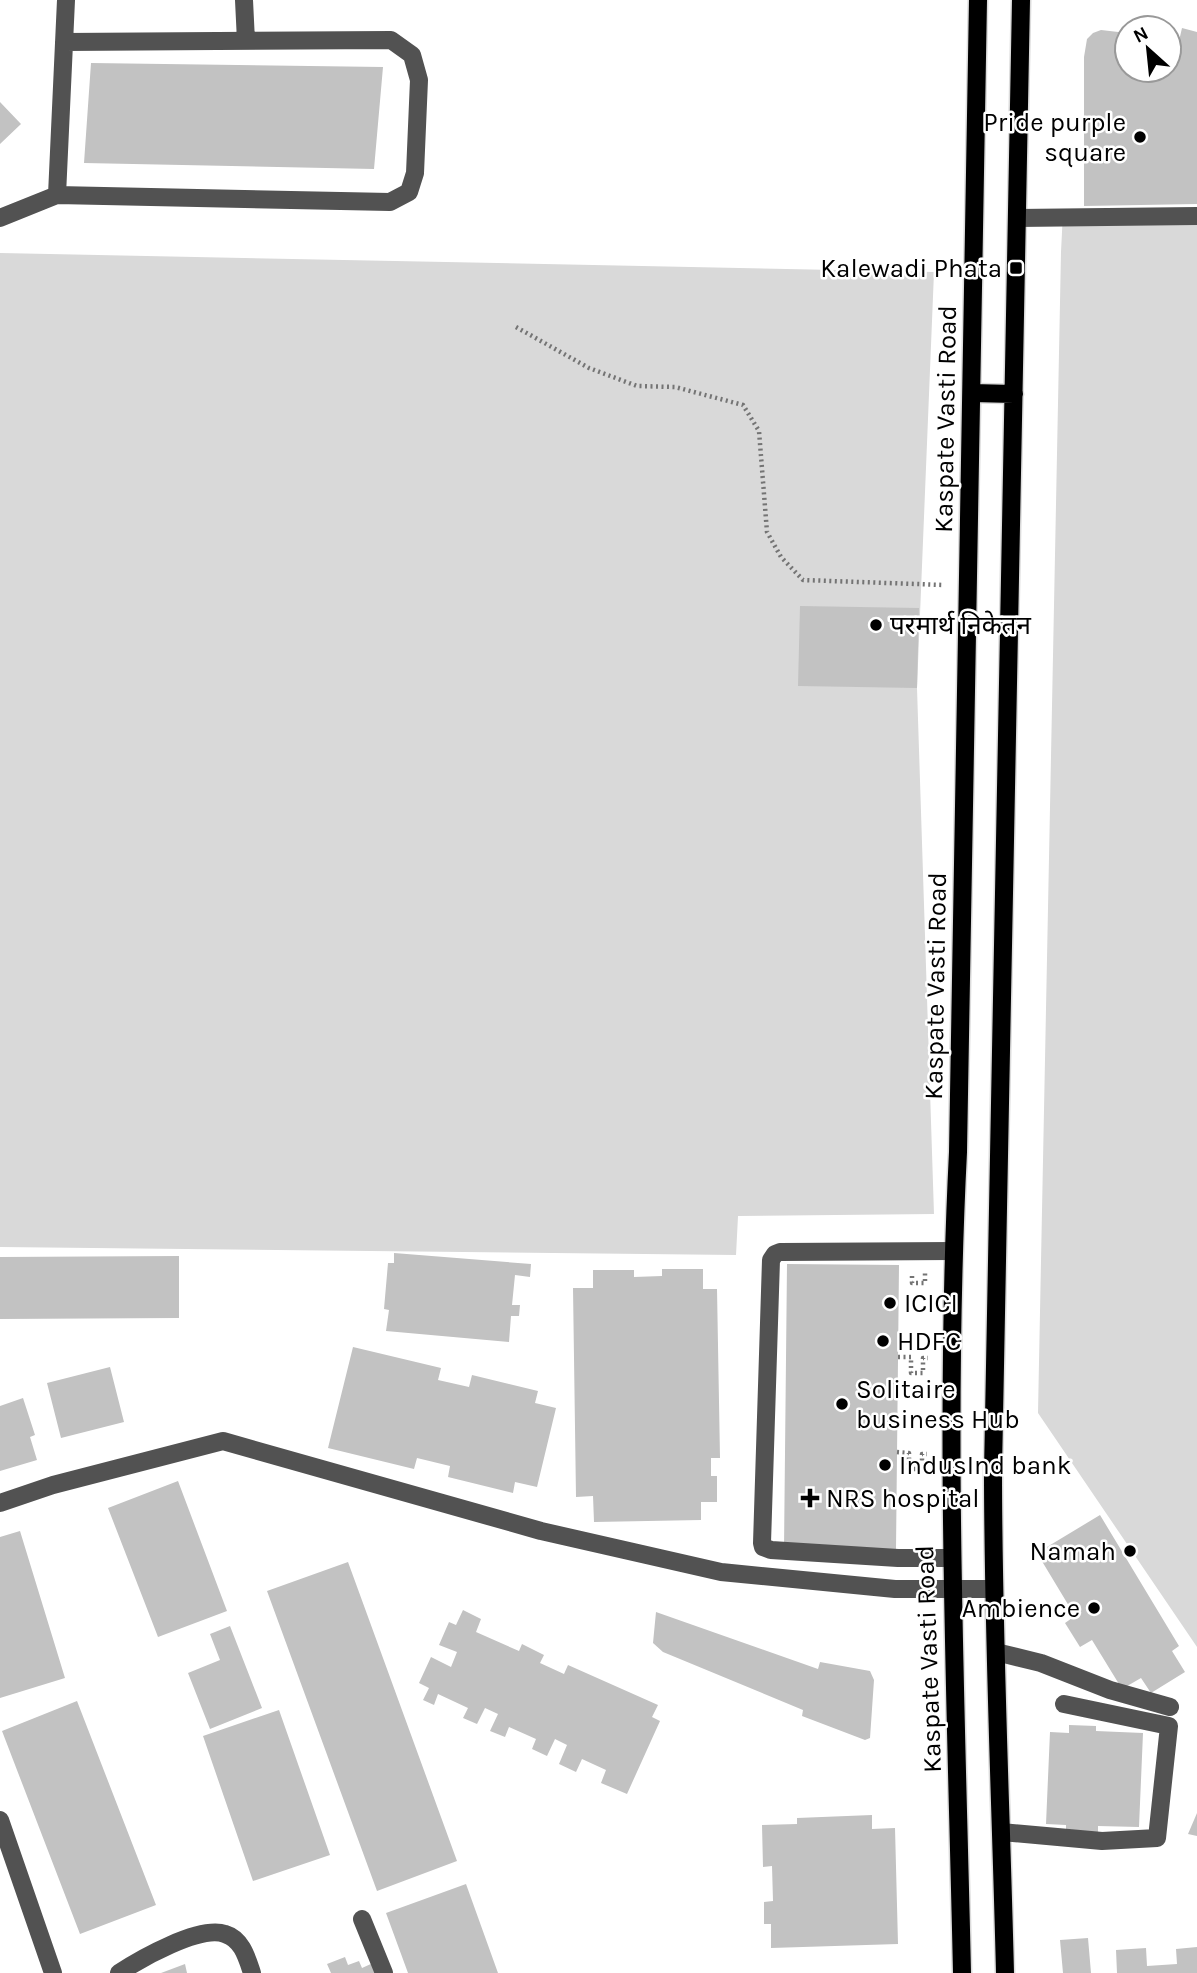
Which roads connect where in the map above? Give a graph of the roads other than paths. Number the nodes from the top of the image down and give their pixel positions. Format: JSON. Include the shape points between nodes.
{"nodes":[{"id":1,"x":66,"y":0,"type":"edge"},
{"id":2,"x":244,"y":0,"type":"edge"},
{"id":3,"x":978,"y":0,"type":"edge"},
{"id":4,"x":1021,"y":0,"type":"edge"},
{"id":5,"x":246,"y":41,"type":"junction"},
{"id":6,"x":64,"y":42,"type":"junction"},
{"id":7,"x":57,"y":195,"type":"junction"},
{"id":8,"x":1197,"y":216,"type":"edge"},
{"id":9,"x":0,"y":218,"type":"edge"},
{"id":10,"x":1017,"y":218,"type":"junction"},
{"id":11,"x":972,"y":393,"type":"junction"},
{"id":12,"x":1014,"y":394,"type":"junction"},
{"id":13,"x":953,"y":1251,"type":"junction"},
{"id":14,"x":0,"y":1503,"type":"edge"},
{"id":15,"x":951,"y":1558,"type":"junction"},
{"id":16,"x":952,"y":1588,"type":"junction"},
{"id":17,"x":993,"y":1589,"type":"junction"},
{"id":18,"x":996,"y":1652,"type":"junction"},
{"id":19,"x":1064,"y":1704,"type":"dead end"},
{"id":20,"x":1170,"y":1707,"type":"dead end"},
{"id":21,"x":0,"y":1820,"type":"edge"},
{"id":22,"x":1001,"y":1832,"type":"junction"},
{"id":23,"x":7,"y":1866,"type":"edge"},
{"id":24,"x":362,"y":1919,"type":"dead end"},
{"id":25,"x":52,"y":1973,"type":"edge"},
{"id":26,"x":119,"y":1973,"type":"edge"},
{"id":27,"x":252,"y":1973,"type":"edge"},
{"id":28,"x":384,"y":1973,"type":"edge"},
{"id":29,"x":962,"y":1973,"type":"edge"},
{"id":30,"x":1005,"y":1973,"type":"edge"}],
"edges":[{"from":1,"to":6,"type":"street"},
{"from":2,"to":5,"type":"street"},
{"from":3,"to":11,"type":"main road","name":"Kaspate Vasti Road"},
{"from":4,"to":10,"type":"main road"},
{"from":5,"to":6,"type":"street"},
{"from":5,"to":7,"type":"street","via":[[391,40],[412,55],[419,80],[415,173],[409,192],[390,202]]},
{"from":6,"to":7,"type":"street"},
{"from":7,"to":9,"type":"street"},
{"from":8,"to":10,"type":"street"},
{"from":10,"to":12,"type":"main road"},
{"from":11,"to":12,"type":"main road"},
{"from":11,"to":13,"type":"main road","name":"Kaspate Vasti Road"},
{"from":12,"to":17,"type":"main road"},
{"from":13,"to":15,"type":"main road","name":"Kaspate Vasti Road"},
{"from":13,"to":15,"type":"street","via":[[780,1252],[773,1256],[762,1544],[771,1550]]},
{"from":14,"to":16,"type":"street","via":[[223,1441],[541,1531],[721,1572],[895,1589]]},
{"from":15,"to":16,"type":"main road","name":"Kaspate Vasti Road"},
{"from":16,"to":17,"type":"street"},
{"from":16,"to":29,"type":"main road","name":"Kaspate Vasti Road"},
{"from":17,"to":18,"type":"main road"},
{"from":18,"to":20,"type":"street"},
{"from":18,"to":22,"type":"main road"},
{"from":19,"to":22,"type":"street","via":[[1169,1726],[1157,1838],[1102,1841]]},
{"from":21,"to":23,"type":"street"},
{"from":22,"to":30,"type":"main road"},
{"from":23,"to":25,"type":"street"},
{"from":24,"to":28,"type":"street"},
{"from":26,"to":27,"type":"street","via":[[206,1933],[225,1933],[237,1941]]}]}
